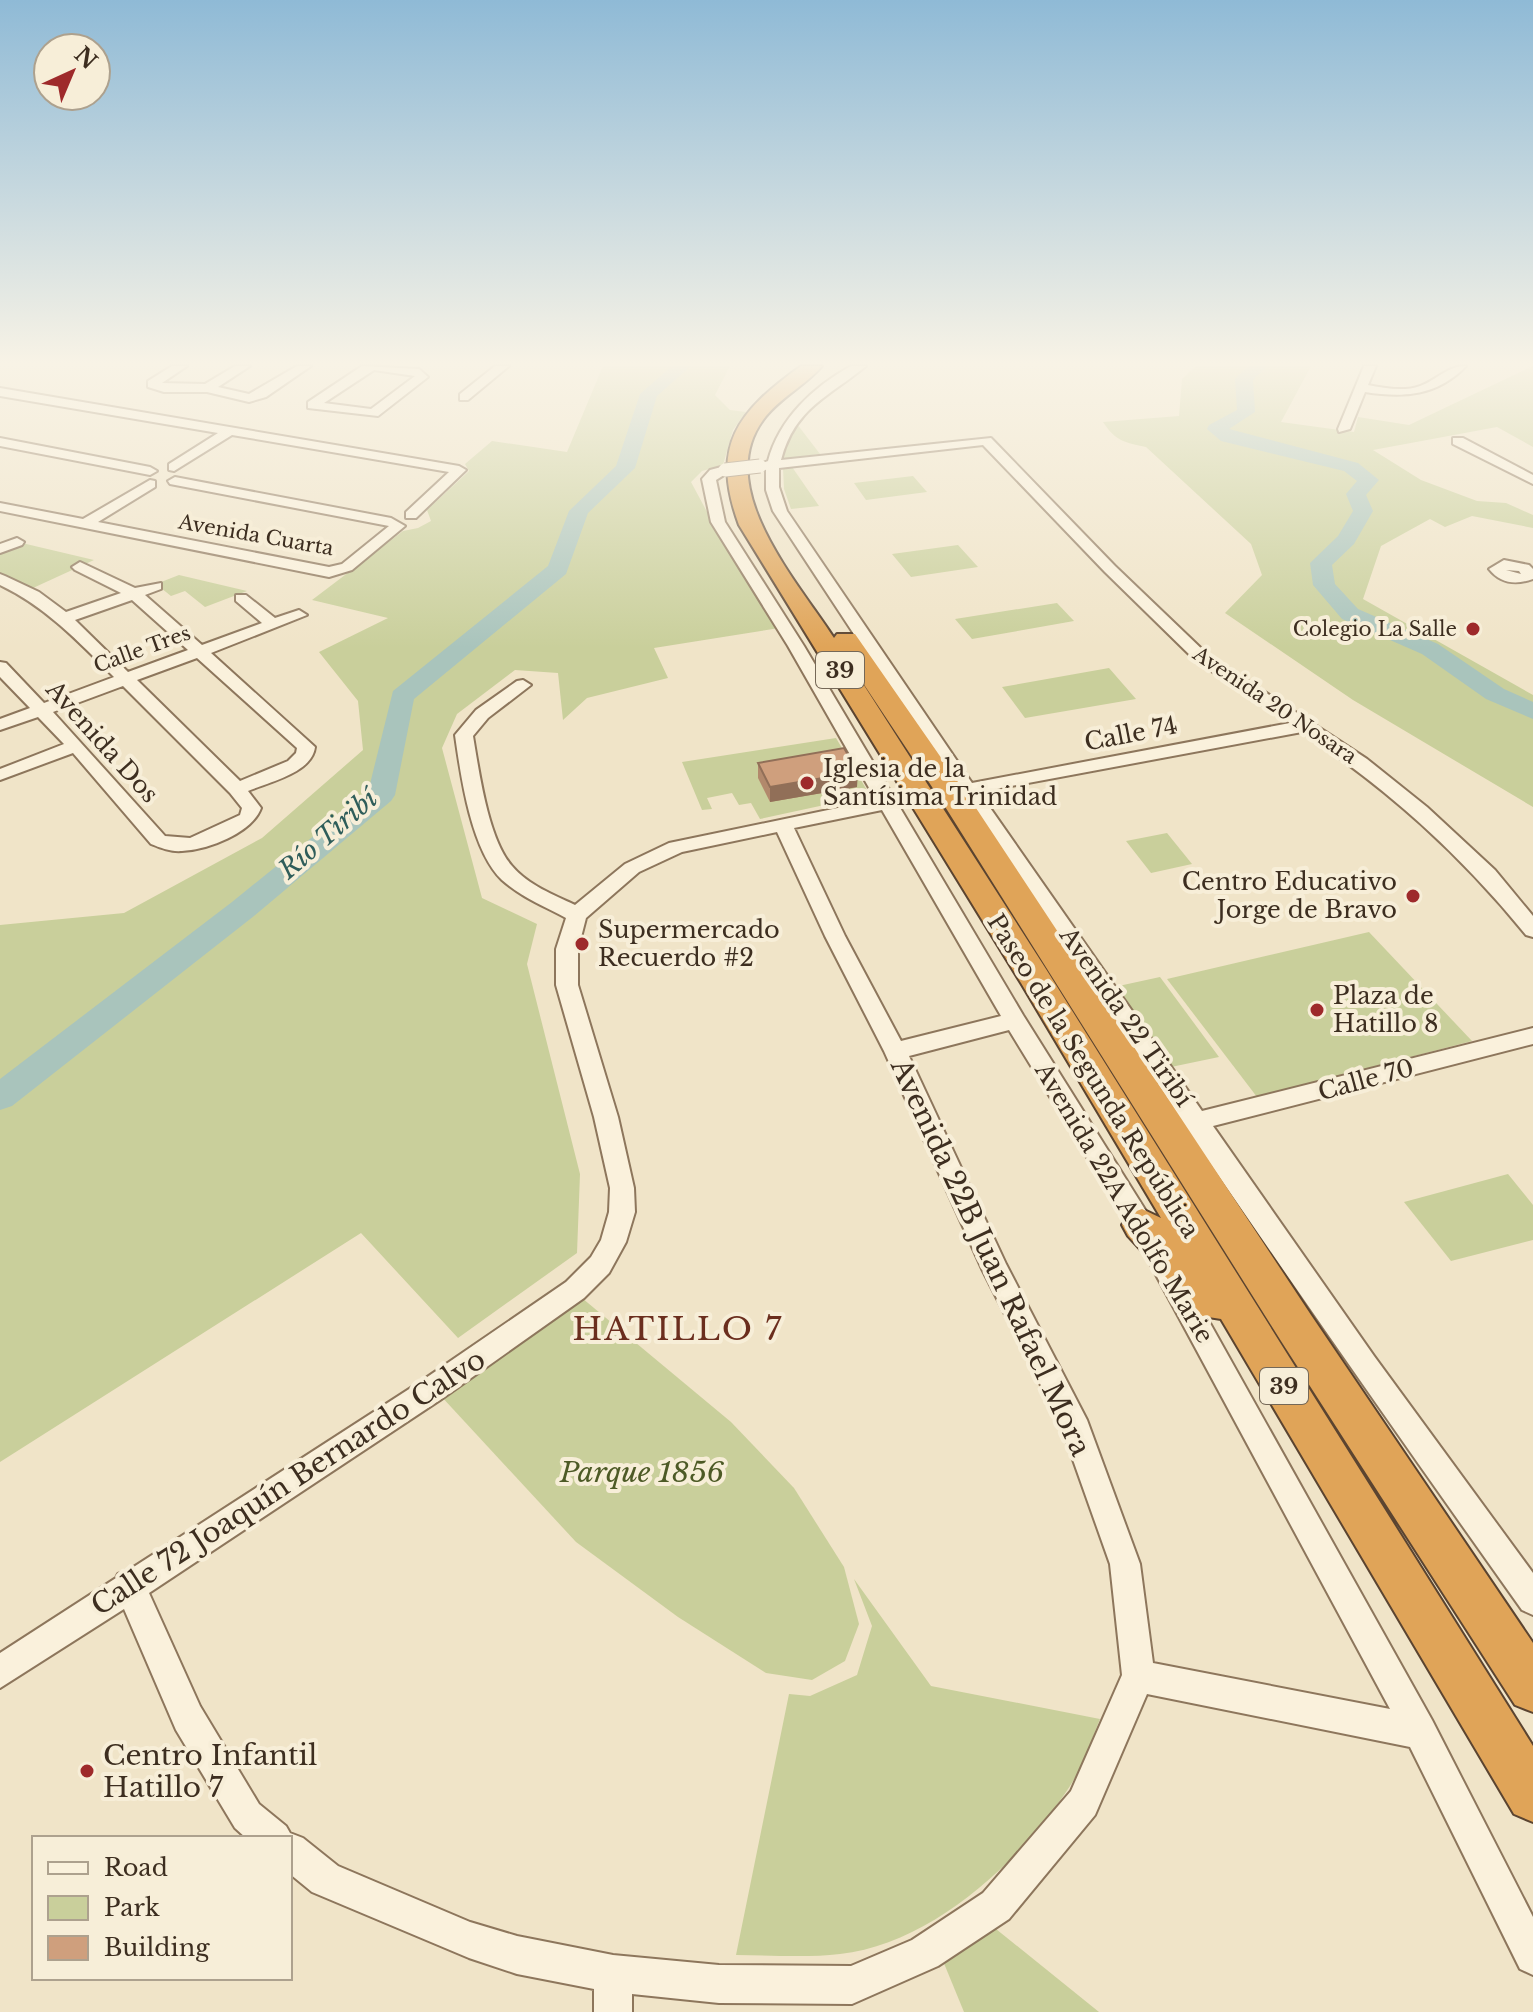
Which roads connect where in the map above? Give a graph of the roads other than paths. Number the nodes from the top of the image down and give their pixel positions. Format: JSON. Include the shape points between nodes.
{"nodes":[{"id":1,"x":60,"y":460,"type":"edge"},
{"id":2,"x":75,"y":460,"type":"edge"},
{"id":3,"x":195,"y":460,"type":"edge"},
{"id":4,"x":400,"y":460,"type":"edge"},
{"id":5,"x":737,"y":460,"type":"edge"},
{"id":6,"x":753,"y":460,"type":"edge"},
{"id":7,"x":771,"y":460,"type":"edge"},
{"id":8,"x":814,"y":460,"type":"edge"},
{"id":9,"x":1004,"y":460,"type":"edge"},
{"id":10,"x":1494,"y":460,"type":"edge"},
{"id":11,"x":768,"y":465,"type":"junction"},
{"id":12,"x":177,"y":475,"type":"junction"},
{"id":13,"x":147,"y":477,"type":"junction"},
{"id":14,"x":1533,"y":480,"type":"edge"},
{"id":15,"x":0,"y":507,"type":"edge"},
{"id":16,"x":399,"y":520,"type":"junction"},
{"id":17,"x":85,"y":524,"type":"junction"},
{"id":18,"x":17,"y":542,"type":"dead end"},
{"id":19,"x":0,"y":549,"type":"edge"},
{"id":20,"x":80,"y":567,"type":"dead end"},
{"id":21,"x":156,"y":586,"type":"dead end"},
{"id":22,"x":5,"y":587,"type":"edge"},
{"id":23,"x":135,"y":594,"type":"junction"},
{"id":24,"x":241,"y":598,"type":"dead end"},
{"id":25,"x":299,"y":615,"type":"dead end"},
{"id":26,"x":64,"y":618,"type":"junction"},
{"id":27,"x":272,"y":624,"type":"junction"},
{"id":28,"x":200,"y":651,"type":"junction"},
{"id":29,"x":1201,"y":657,"type":"junction"},
{"id":30,"x":0,"y":667,"type":"edge"},
{"id":31,"x":125,"y":679,"type":"junction"},
{"id":32,"x":523,"y":685,"type":"dead end"},
{"id":33,"x":41,"y":709,"type":"junction"},
{"id":34,"x":0,"y":725,"type":"edge"},
{"id":35,"x":1304,"y":726,"type":"junction"},
{"id":36,"x":1277,"y":731,"type":"junction"},
{"id":37,"x":76,"y":746,"type":"junction"},
{"id":38,"x":0,"y":775,"type":"edge"},
{"id":39,"x":237,"y":789,"type":"junction"},
{"id":40,"x":963,"y":797,"type":"junction"},
{"id":41,"x":887,"y":803,"type":"junction"},
{"id":42,"x":782,"y":823,"type":"junction"},
{"id":43,"x":577,"y":915,"type":"junction"},
{"id":44,"x":1533,"y":930,"type":"edge"},
{"id":45,"x":1015,"y":1021,"type":"junction"},
{"id":46,"x":1533,"y":1036,"type":"edge"},
{"id":47,"x":895,"y":1051,"type":"junction"},
{"id":48,"x":1198,"y":1121,"type":"junction"},
{"id":49,"x":1142,"y":1225,"type":"junction"},
{"id":50,"x":1265,"y":1354,"type":"junction"},
{"id":51,"x":129,"y":1585,"type":"junction"},
{"id":52,"x":1533,"y":1599,"type":"edge"},
{"id":53,"x":0,"y":1672,"type":"edge"},
{"id":54,"x":1138,"y":1676,"type":"junction"},
{"id":55,"x":1533,"y":1687,"type":"edge"},
{"id":56,"x":1420,"y":1732,"type":"junction"},
{"id":57,"x":1533,"y":1795,"type":"edge"},
{"id":58,"x":272,"y":1836,"type":"edge"},
{"id":59,"x":292,"y":1853,"type":"edge"},
{"id":60,"x":1533,"y":1956,"type":"edge"},
{"id":61,"x":613,"y":1974,"type":"junction"},
{"id":62,"x":613,"y":2012,"type":"edge"}],
"edges":[{"from":1,"to":13,"type":"street"},
{"from":2,"to":13,"type":"street"},
{"from":3,"to":12,"type":"street"},
{"from":4,"to":16,"type":"street","name":"Avenida Cuarta","via":[[459,470]]},
{"from":5,"to":50,"type":"highway","name":"Paseo de la Segunda República","number":"39","via":[[734,472],[743,510]]},
{"from":6,"to":40,"type":"highway","name":"Paseo de la Segunda República","number":"39","via":[[758,497],[772,529]]},
{"from":7,"to":11,"type":"street","name":"Avenida 22 Tiribí"},
{"from":8,"to":11,"type":"street","name":"Avenida 20 Nosara"},
{"from":9,"to":29,"type":"street","name":"Avenida 20 Nosara"},
{"from":10,"to":14,"type":"street"},
{"from":11,"to":40,"type":"street","name":"Avenida 22 Tiribí","via":[[780,511]]},
{"from":11,"to":41,"type":"street","name":"Avenida 22A Adolfo Marie","bridge":true,"via":[[725,470],[709,479],[718,522]]},
{"from":12,"to":13,"type":"street"},
{"from":12,"to":16,"type":"street"},
{"from":13,"to":17,"type":"street"},
{"from":15,"to":17,"type":"street","name":"Avenida Cuarta"},
{"from":16,"to":17,"type":"street","name":"Avenida Cuarta","via":[[347,567],[329,572]]},
{"from":18,"to":19,"type":"street"},
{"from":20,"to":23,"type":"street"},
{"from":21,"to":23,"type":"street"},
{"from":22,"to":26,"type":"street","via":[[34,595]]},
{"from":23,"to":26,"type":"street"},
{"from":23,"to":28,"type":"street"},
{"from":24,"to":27,"type":"street"},
{"from":25,"to":27,"type":"street","name":"Calle Tres"},
{"from":26,"to":31,"type":"street"},
{"from":27,"to":28,"type":"street","name":"Calle Tres"},
{"from":28,"to":31,"type":"street","name":"Calle Tres"},
{"from":28,"to":39,"type":"street","via":[[306,747],[294,765]]},
{"from":29,"to":35,"type":"street","name":"Avenida 20 Nosara"},
{"from":29,"to":36,"type":"street"},
{"from":30,"to":33,"type":"street","name":"Avenida Dos"},
{"from":31,"to":33,"type":"street","name":"Calle Tres"},
{"from":31,"to":39,"type":"street"},
{"from":32,"to":43,"type":"street","via":[[482,714],[464,735],[468,761],[502,869]]},
{"from":33,"to":34,"type":"street","name":"Calle Tres"},
{"from":33,"to":37,"type":"street","name":"Avenida Dos"},
{"from":35,"to":36,"type":"street","name":"Calle 74"},
{"from":35,"to":44,"type":"street","name":"Avenida 20 Nosara","via":[[1420,811],[1488,875]]},
{"from":36,"to":40,"type":"street","name":"Calle 74"},
{"from":37,"to":38,"type":"street"},
{"from":37,"to":39,"type":"street","name":"Avenida Dos","via":[[158,840],[170,847],[185,847],[248,818],[252,808]]},
{"from":40,"to":48,"type":"street","name":"Avenida 22 Tiribí"},
{"from":40,"to":55,"type":"highway","name":"Paseo de la Segunda República","number":"39","via":[[1279,1301]]},
{"from":41,"to":42,"type":"street"},
{"from":41,"to":45,"type":"street","name":"Avenida 22A Adolfo Marie"},
{"from":42,"to":43,"type":"street","via":[[676,847],[632,868]]},
{"from":42,"to":47,"type":"street","name":"Avenida 22B Juan Rafael Mora"},
{"from":43,"to":51,"type":"street","name":"Calle 72 Joaquín Bernardo Calvo","via":[[567,949],[567,985],[622,1188],[622,1212],[600,1265],[575,1290],[430,1391]]},
{"from":45,"to":47,"type":"street"},
{"from":45,"to":49,"type":"street","name":"Avenida 22A Adolfo Marie"},
{"from":46,"to":48,"type":"street","name":"Calle 70"},
{"from":47,"to":54,"type":"street","name":"Avenida 22B Juan Rafael Mora","via":[[995,1269],[1073,1420],[1125,1564]]},
{"from":48,"to":52,"type":"street","name":"Avenida 22 Tiribí","via":[[1364,1365]]},
{"from":49,"to":50,"type":"highway"},
{"from":49,"to":56,"type":"street","name":"Avenida 22A Adolfo Marie"},
{"from":50,"to":57,"type":"highway","name":"Paseo de la Segunda República","number":"39"},
{"from":51,"to":53,"type":"street","name":"Calle 72 Joaquín Bernardo Calvo"},
{"from":51,"to":58,"type":"street","via":[[188,1718],[247,1816]]},
{"from":54,"to":56,"type":"street"},
{"from":54,"to":61,"type":"street","via":[[1083,1803],[996,1906],[925,1953],[852,1985],[775,1986]]},
{"from":56,"to":60,"type":"street","name":"Avenida 22A Adolfo Marie"},
{"from":59,"to":61,"type":"street","via":[[325,1879],[469,1940]]},
{"from":61,"to":62,"type":"street"}]}
